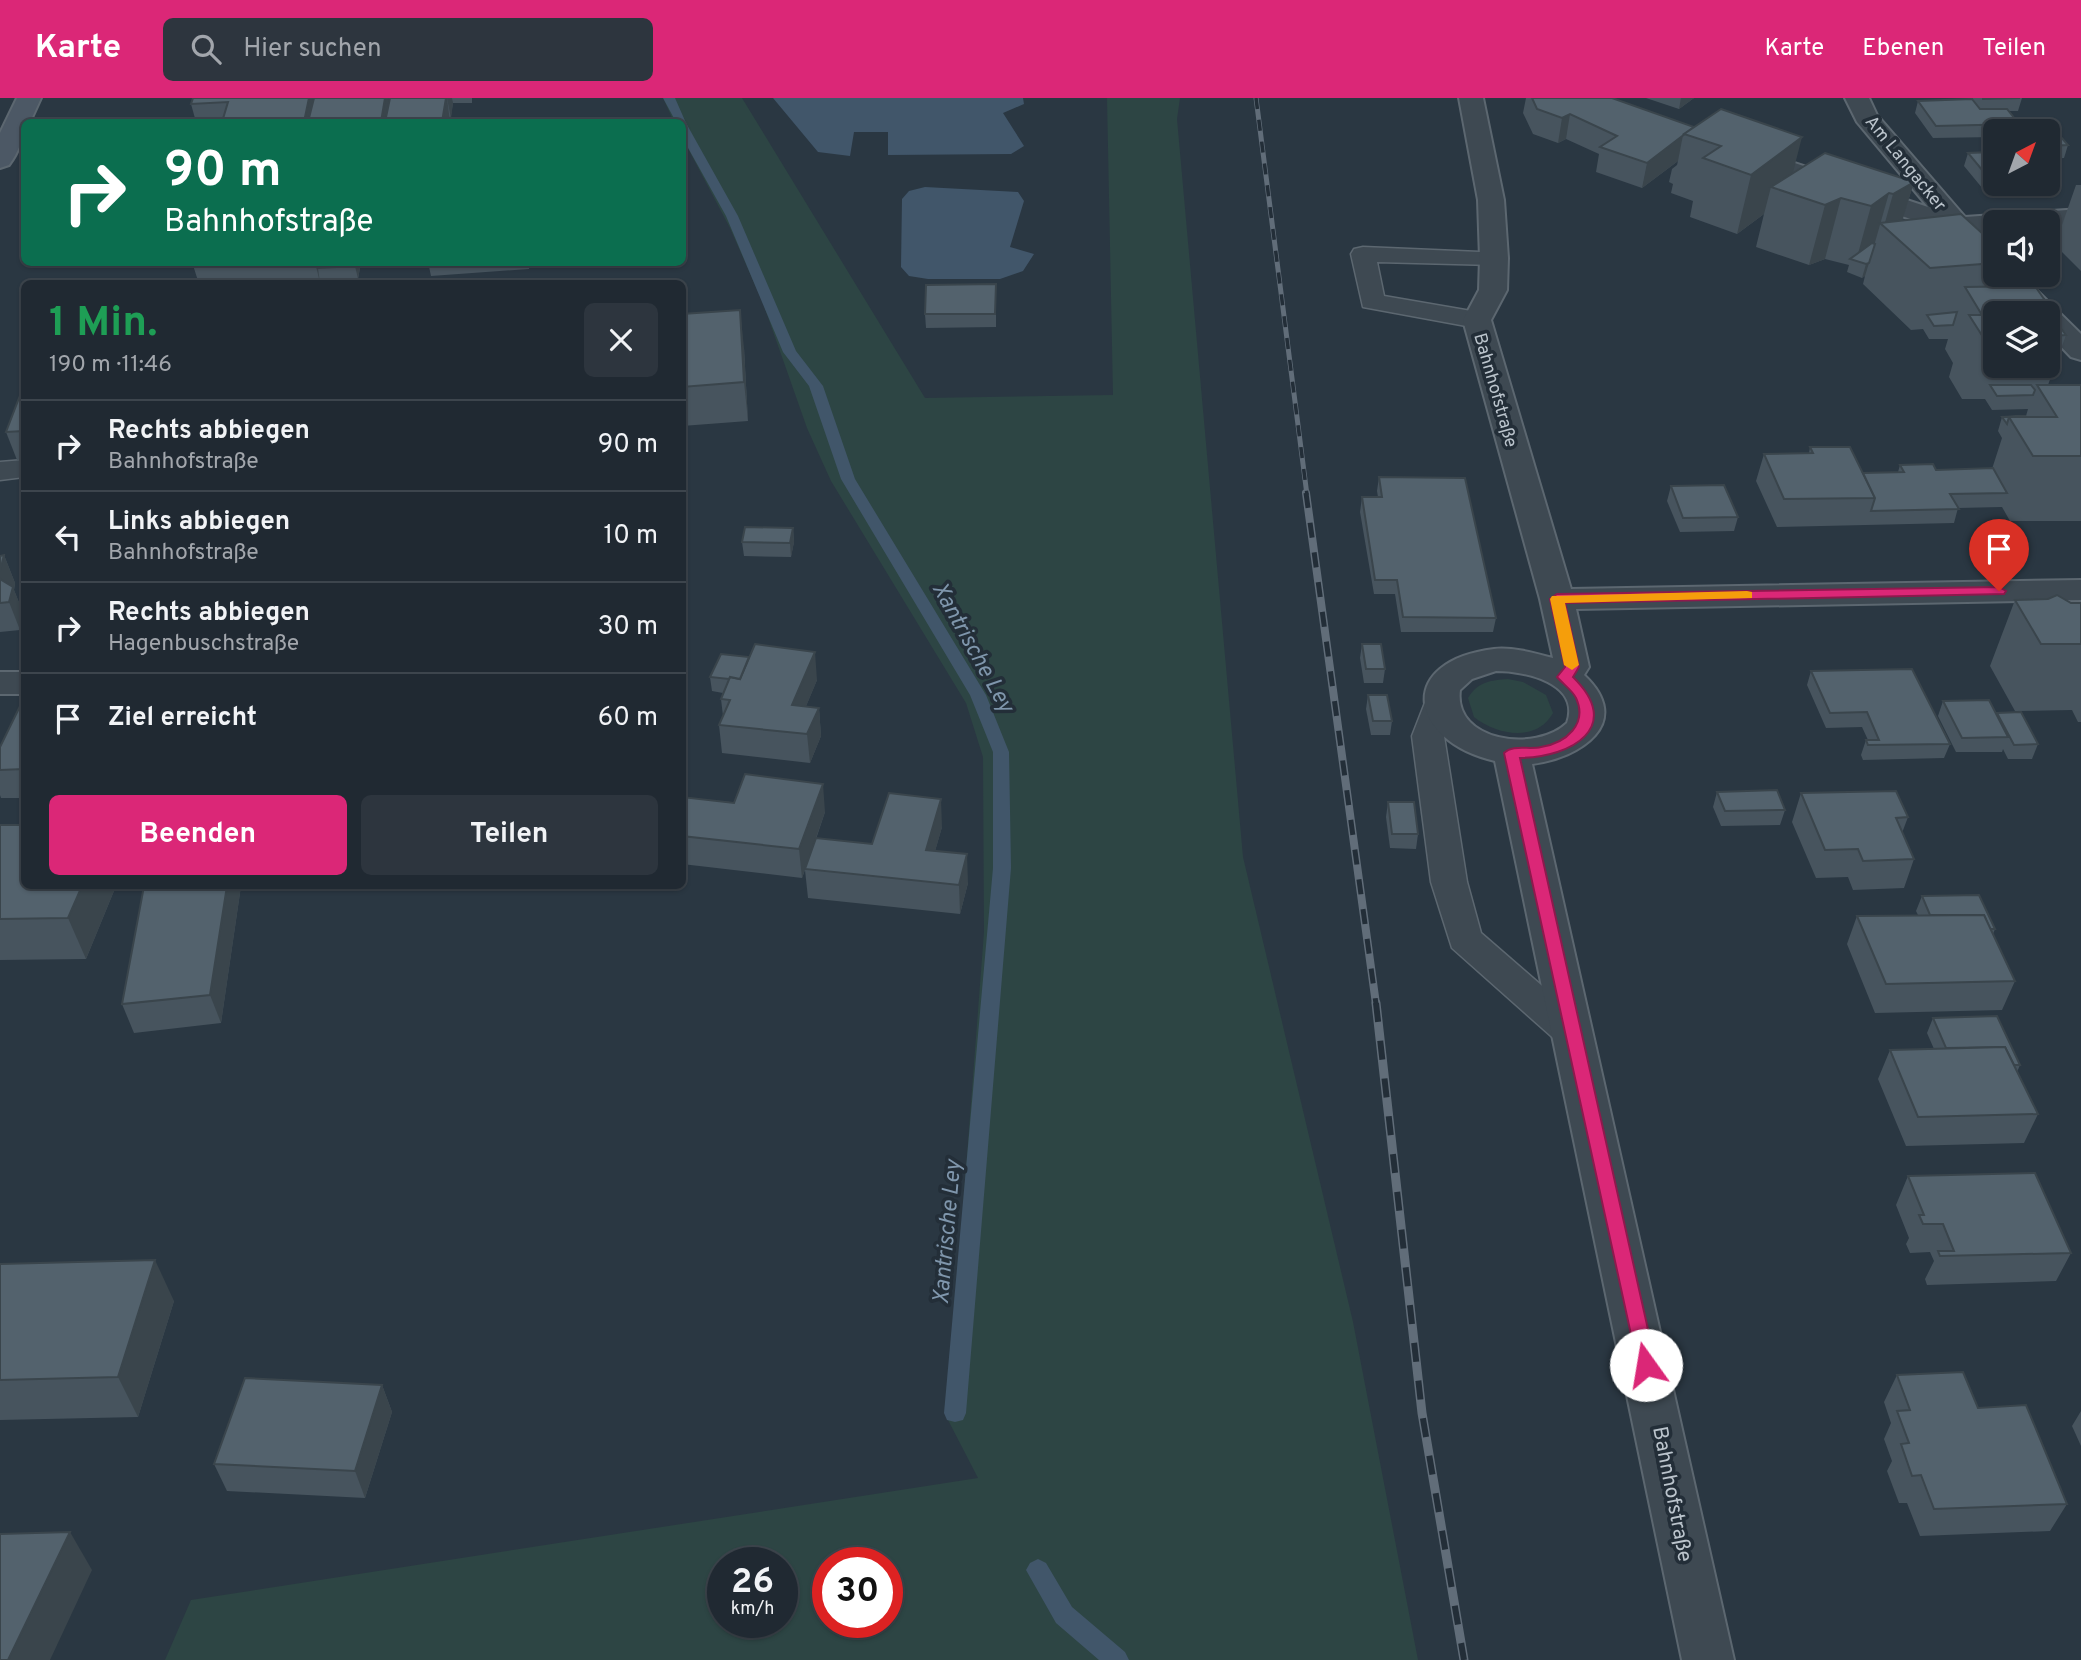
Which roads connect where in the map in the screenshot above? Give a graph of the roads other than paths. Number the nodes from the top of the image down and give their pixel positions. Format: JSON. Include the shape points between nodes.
{"nodes":[{"id":1,"x":29,"y":98,"type":"edge"},
{"id":2,"x":1471,"y":98,"type":"edge"},
{"id":3,"x":1857,"y":98,"type":"edge"},
{"id":4,"x":1721,"y":146,"type":"edge"},
{"id":5,"x":0,"y":160,"type":"edge"},
{"id":6,"x":2081,"y":217,"type":"edge"},
{"id":7,"x":2060,"y":218,"type":"edge"},
{"id":8,"x":1983,"y":224,"type":"edge"},
{"id":9,"x":1958,"y":226,"type":"junction"},
{"id":10,"x":1983,"y":252,"type":"edge"},
{"id":11,"x":1494,"y":258,"type":"junction"},
{"id":12,"x":2018,"y":287,"type":"edge"},
{"id":13,"x":2032,"y":301,"type":"edge"},
{"id":14,"x":1477,"y":320,"type":"junction"},
{"id":15,"x":2060,"y":329,"type":"edge"},
{"id":16,"x":2081,"y":351,"type":"edge"},
{"id":17,"x":21,"y":469,"type":"edge"},
{"id":18,"x":0,"y":471,"type":"edge"},
{"id":19,"x":2081,"y":590,"type":"edge"},
{"id":20,"x":1557,"y":599,"type":"junction"},
{"id":21,"x":1565,"y":677,"type":"junction"},
{"id":22,"x":0,"y":683,"type":"edge"},
{"id":23,"x":21,"y":683,"type":"edge"},
{"id":24,"x":1439,"y":702,"type":"junction"},
{"id":25,"x":1511,"y":753,"type":"junction"},
{"id":26,"x":1573,"y":1034,"type":"junction"},
{"id":27,"x":1708,"y":1660,"type":"edge"}],
"edges":[{"from":1,"to":5,"type":"street"},
{"from":2,"to":11,"type":"street","name":"Bahnhofstraße","via":[[1491,200]]},
{"from":3,"to":9,"type":"street","name":"Am Langacker","via":[[1866,117]]},
{"from":4,"to":9,"type":"street","name":"Am Langacker"},
{"from":6,"to":7,"type":"street"},
{"from":8,"to":9,"type":"street"},
{"from":9,"to":10,"type":"street","name":"Am Langacker"},
{"from":11,"to":14,"type":"street","name":"Bahnhofstraße","via":[[1493,290]]},
{"from":11,"to":14,"type":"lane","via":[[1363,254],[1371,302]]},
{"from":12,"to":13,"type":"street"},
{"from":14,"to":20,"type":"street","name":"Bahnhofstraße"},
{"from":15,"to":16,"type":"street"},
{"from":17,"to":18,"type":"lane"},
{"from":19,"to":20,"type":"street"},
{"from":20,"to":21,"type":"street","name":"Bahnhofstraße","via":[[1572,667]]},
{"from":21,"to":24,"type":"street","via":[[1519,660],[1471,664],[1453,673],[1442,686]]},
{"from":21,"to":25,"type":"street","via":[[1581,694],[1588,713],[1583,730],[1554,748]]},
{"from":22,"to":23,"type":"street"},
{"from":24,"to":25,"type":"street","via":[[1445,718],[1461,734]]},
{"from":24,"to":26,"type":"lane","via":[[1429,736],[1433,778],[1449,882],[1465,939]]},
{"from":25,"to":26,"type":"street","name":"Bahnhofstraße"},
{"from":26,"to":27,"type":"street","name":"Bahnhofstraße"}]}
